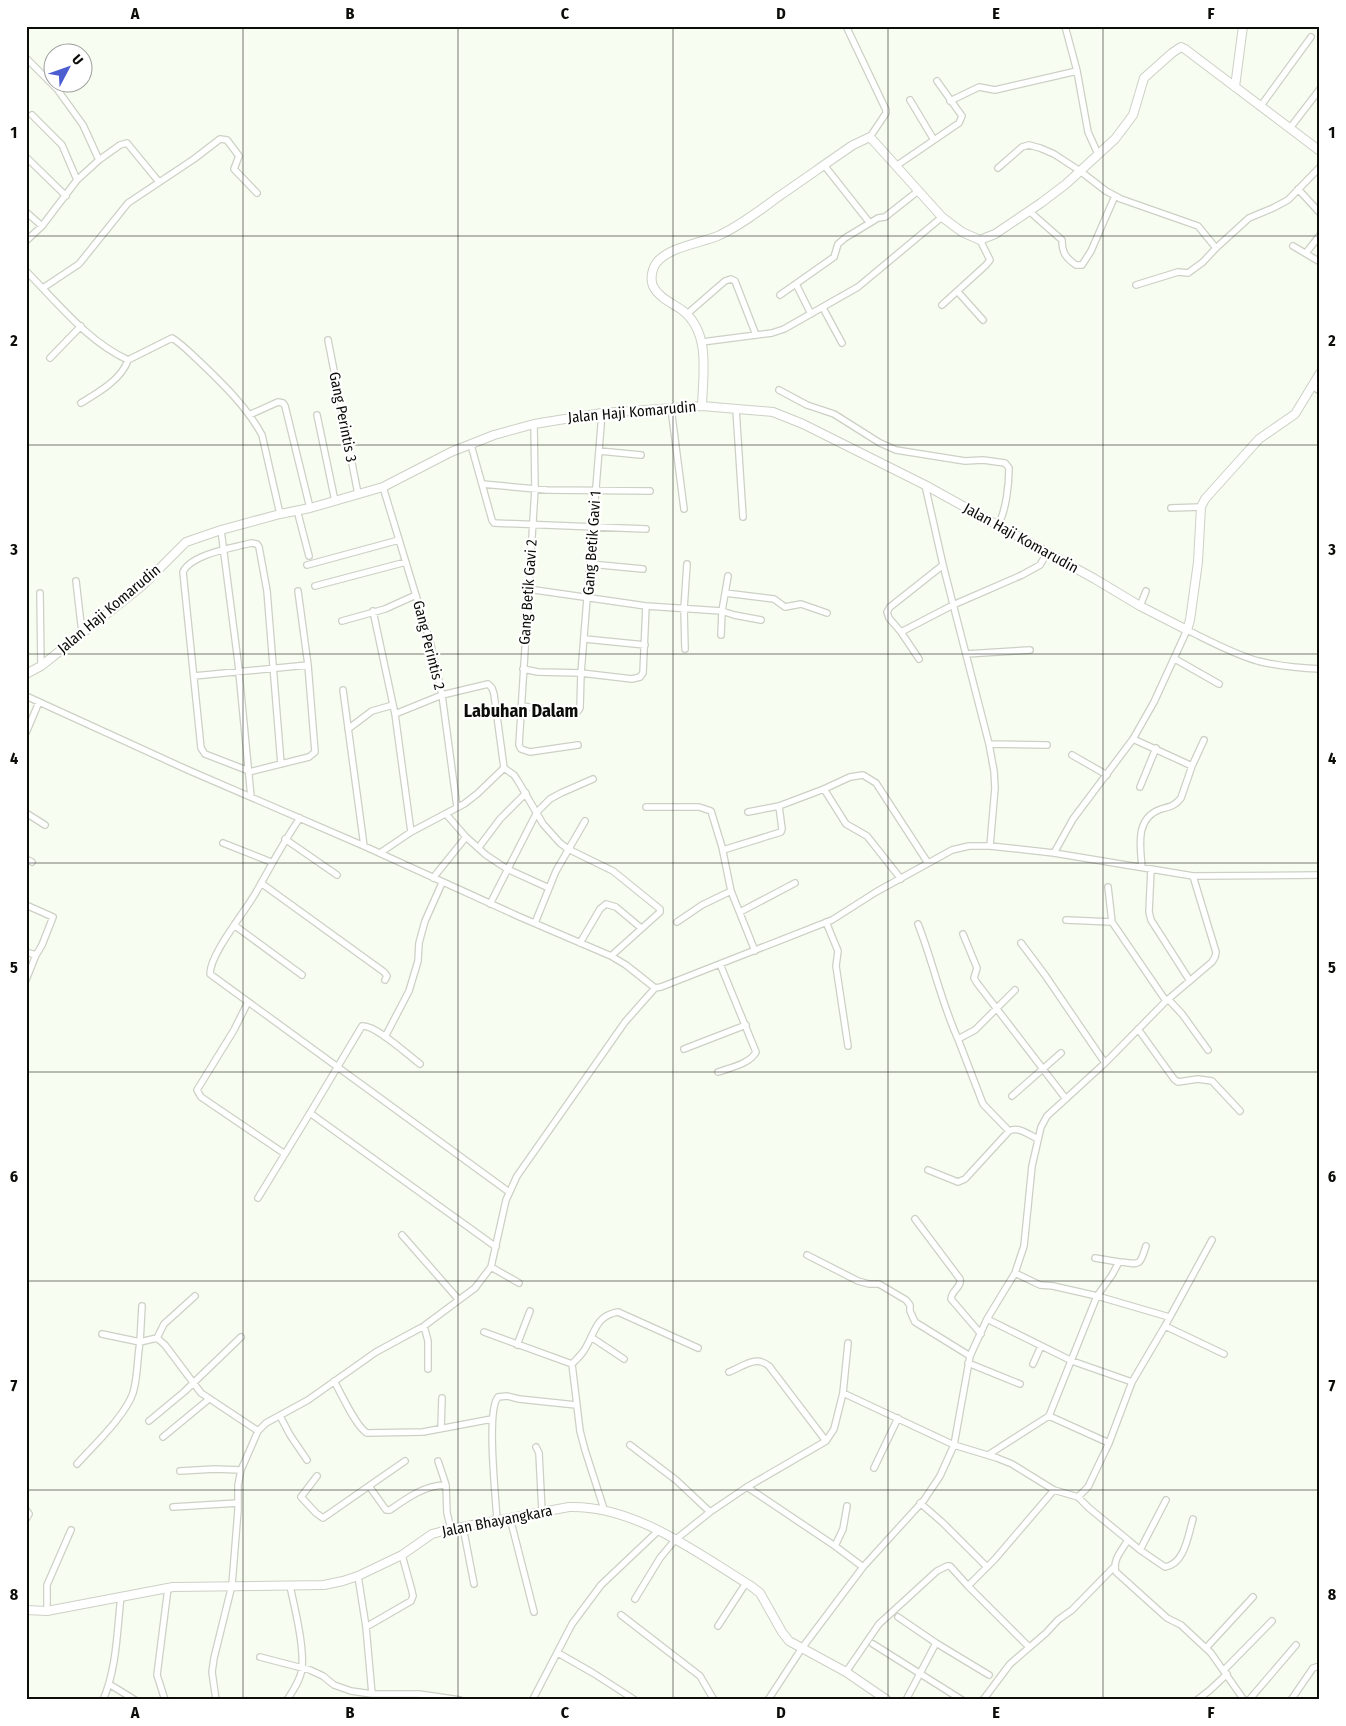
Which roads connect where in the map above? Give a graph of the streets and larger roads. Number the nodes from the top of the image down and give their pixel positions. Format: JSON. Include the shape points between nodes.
{"nodes":[{"id":1,"x":846,"y":26,"type":"edge"},
{"id":2,"x":1065,"y":26,"type":"edge"},
{"id":3,"x":1243,"y":26,"type":"edge"},
{"id":4,"x":1311,"y":37,"type":"dead end"},
{"id":5,"x":26,"y":58,"type":"edge"},
{"id":6,"x":1077,"y":71,"type":"junction"},
{"id":7,"x":938,"y":81,"type":"dead end"},
{"id":8,"x":1235,"y":87,"type":"junction"},
{"id":9,"x":1320,"y":89,"type":"edge"},
{"id":10,"x":910,"y":100,"type":"dead end"},
{"id":11,"x":950,"y":101,"type":"junction"},
{"id":12,"x":1260,"y":106,"type":"junction"},
{"id":13,"x":32,"y":115,"type":"dead end"},
{"id":14,"x":1290,"y":128,"type":"junction"},
{"id":15,"x":870,"y":137,"type":"junction"},
{"id":16,"x":934,"y":140,"type":"junction"},
{"id":17,"x":1320,"y":151,"type":"edge"},
{"id":18,"x":1098,"y":154,"type":"junction"},
{"id":19,"x":26,"y":157,"type":"edge"},
{"id":20,"x":99,"y":160,"type":"junction"},
{"id":21,"x":824,"y":165,"type":"junction"},
{"id":22,"x":896,"y":166,"type":"junction"},
{"id":23,"x":1320,"y":167,"type":"edge"},
{"id":24,"x":998,"y":168,"type":"dead end"},
{"id":25,"x":1080,"y":171,"type":"junction"},
{"id":26,"x":77,"y":180,"type":"junction"},
{"id":27,"x":159,"y":182,"type":"junction"},
{"id":28,"x":1298,"y":190,"type":"junction"},
{"id":29,"x":918,"y":191,"type":"junction"},
{"id":30,"x":258,"y":193,"type":"dead end"},
{"id":31,"x":66,"y":196,"type":"junction"},
{"id":32,"x":1115,"y":196,"type":"junction"},
{"id":33,"x":1028,"y":211,"type":"junction"},
{"id":34,"x":26,"y":212,"type":"edge"},
{"id":35,"x":1320,"y":214,"type":"edge"},
{"id":36,"x":942,"y":217,"type":"junction"},
{"id":37,"x":869,"y":222,"type":"junction"},
{"id":38,"x":42,"y":226,"type":"junction"},
{"id":39,"x":1320,"y":235,"type":"edge"},
{"id":40,"x":980,"y":240,"type":"junction"},
{"id":41,"x":26,"y":241,"type":"edge"},
{"id":42,"x":1293,"y":246,"type":"dead end"},
{"id":43,"x":1216,"y":248,"type":"junction"},
{"id":44,"x":1306,"y":253,"type":"junction"},
{"id":45,"x":1320,"y":262,"type":"edge"},
{"id":46,"x":26,"y":271,"type":"edge"},
{"id":47,"x":796,"y":284,"type":"junction"},
{"id":48,"x":1136,"y":284,"type":"dead end"},
{"id":49,"x":43,"y":288,"type":"junction"},
{"id":50,"x":958,"y":292,"type":"junction"},
{"id":51,"x":780,"y":296,"type":"dead end"},
{"id":52,"x":942,"y":305,"type":"dead end"},
{"id":53,"x":823,"y":308,"type":"junction"},
{"id":54,"x":687,"y":314,"type":"junction"},
{"id":55,"x":811,"y":314,"type":"junction"},
{"id":56,"x":983,"y":320,"type":"dead end"},
{"id":57,"x":81,"y":326,"type":"junction"},
{"id":58,"x":756,"y":335,"type":"junction"},
{"id":59,"x":328,"y":340,"type":"dead end"},
{"id":60,"x":702,"y":342,"type":"junction"},
{"id":61,"x":842,"y":342,"type":"dead end"},
{"id":62,"x":50,"y":358,"type":"dead end"},
{"id":63,"x":128,"y":360,"type":"junction"},
{"id":64,"x":1320,"y":372,"type":"edge"},
{"id":65,"x":1312,"y":386,"type":"junction"},
{"id":66,"x":779,"y":390,"type":"dead end"},
{"id":67,"x":1320,"y":391,"type":"edge"},
{"id":68,"x":81,"y":403,"type":"dead end"},
{"id":69,"x":702,"y":406,"type":"junction"},
{"id":70,"x":671,"y":408,"type":"junction"},
{"id":71,"x":736,"y":409,"type":"junction"},
{"id":72,"x":602,"y":412,"type":"junction"},
{"id":73,"x":317,"y":415,"type":"dead end"},
{"id":74,"x":249,"y":416,"type":"junction"},
{"id":75,"x":534,"y":424,"type":"junction"},
{"id":76,"x":471,"y":445,"type":"junction"},
{"id":77,"x":599,"y":451,"type":"junction"},
{"id":78,"x":641,"y":455,"type":"dead end"},
{"id":79,"x":482,"y":484,"type":"junction"},
{"id":80,"x":926,"y":485,"type":"junction"},
{"id":81,"x":383,"y":487,"type":"junction"},
{"id":82,"x":535,"y":489,"type":"junction"},
{"id":83,"x":595,"y":490,"type":"junction"},
{"id":84,"x":650,"y":491,"type":"dead end"},
{"id":85,"x":358,"y":494,"type":"junction"},
{"id":86,"x":335,"y":501,"type":"junction"},
{"id":87,"x":1202,"y":507,"type":"junction"},
{"id":88,"x":310,"y":508,"type":"junction"},
{"id":89,"x":1171,"y":508,"type":"dead end"},
{"id":90,"x":684,"y":509,"type":"dead end"},
{"id":91,"x":297,"y":510,"type":"junction"},
{"id":92,"x":280,"y":514,"type":"junction"},
{"id":93,"x":743,"y":517,"type":"dead end"},
{"id":94,"x":1000,"y":521,"type":"junction"},
{"id":95,"x":532,"y":524,"type":"junction"},
{"id":96,"x":592,"y":528,"type":"junction"},
{"id":97,"x":646,"y":529,"type":"dead end"},
{"id":98,"x":221,"y":530,"type":"junction"},
{"id":99,"x":399,"y":540,"type":"junction"},
{"id":100,"x":224,"y":550,"type":"junction"},
{"id":101,"x":1047,"y":554,"type":"junction"},
{"id":102,"x":309,"y":556,"type":"dead end"},
{"id":103,"x":406,"y":562,"type":"junction"},
{"id":104,"x":590,"y":564,"type":"junction"},
{"id":105,"x":687,"y":564,"type":"dead end"},
{"id":106,"x":307,"y":565,"type":"dead end"},
{"id":107,"x":943,"y":565,"type":"junction"},
{"id":108,"x":643,"y":569,"type":"dead end"},
{"id":109,"x":728,"y":576,"type":"dead end"},
{"id":110,"x":76,"y":581,"type":"dead end"},
{"id":111,"x":315,"y":586,"type":"dead end"},
{"id":112,"x":528,"y":589,"type":"junction"},
{"id":113,"x":298,"y":591,"type":"dead end"},
{"id":114,"x":40,"y":593,"type":"dead end"},
{"id":115,"x":725,"y":593,"type":"junction"},
{"id":116,"x":416,"y":595,"type":"junction"},
{"id":117,"x":588,"y":598,"type":"junction"},
{"id":118,"x":953,"y":604,"type":"junction"},
{"id":119,"x":646,"y":606,"type":"junction"},
{"id":120,"x":684,"y":609,"type":"junction"},
{"id":121,"x":373,"y":611,"type":"junction"},
{"id":122,"x":722,"y":611,"type":"junction"},
{"id":123,"x":827,"y":613,"type":"dead end"},
{"id":124,"x":761,"y":620,"type":"dead end"},
{"id":125,"x":342,"y":621,"type":"dead end"},
{"id":126,"x":1189,"y":625,"type":"junction"},
{"id":127,"x":901,"y":632,"type":"junction"},
{"id":128,"x":82,"y":633,"type":"junction"},
{"id":129,"x":721,"y":635,"type":"dead end"},
{"id":130,"x":585,"y":639,"type":"junction"},
{"id":131,"x":644,"y":645,"type":"junction"},
{"id":132,"x":685,"y":649,"type":"dead end"},
{"id":133,"x":1030,"y":650,"type":"dead end"},
{"id":134,"x":966,"y":654,"type":"junction"},
{"id":135,"x":919,"y":659,"type":"dead end"},
{"id":136,"x":1175,"y":659,"type":"junction"},
{"id":137,"x":308,"y":665,"type":"junction"},
{"id":138,"x":41,"y":666,"type":"junction"},
{"id":139,"x":273,"y":669,"type":"junction"},
{"id":140,"x":523,"y":669,"type":"junction"},
{"id":141,"x":1320,"y":670,"type":"edge"},
{"id":142,"x":239,"y":672,"type":"junction"},
{"id":143,"x":581,"y":673,"type":"junction"},
{"id":144,"x":26,"y":674,"type":"edge"},
{"id":145,"x":194,"y":676,"type":"junction"},
{"id":146,"x":1219,"y":684,"type":"dead end"},
{"id":147,"x":343,"y":690,"type":"dead end"},
{"id":148,"x":442,"y":695,"type":"junction"},
{"id":149,"x":26,"y":696,"type":"edge"},
{"id":150,"x":39,"y":702,"type":"junction"},
{"id":151,"x":393,"y":705,"type":"junction"},
{"id":152,"x":522,"y":706,"type":"junction"},
{"id":153,"x":395,"y":714,"type":"junction"},
{"id":154,"x":348,"y":729,"type":"junction"},
{"id":155,"x":26,"y":733,"type":"edge"},
{"id":156,"x":1133,"y":739,"type":"junction"},
{"id":157,"x":1204,"y":740,"type":"dead end"},
{"id":158,"x":989,"y":744,"type":"junction"},
{"id":159,"x":578,"y":745,"type":"dead end"},
{"id":160,"x":1047,"y":745,"type":"dead end"},
{"id":161,"x":1156,"y":748,"type":"junction"},
{"id":162,"x":1072,"y":755,"type":"dead end"},
{"id":163,"x":281,"y":764,"type":"junction"},
{"id":164,"x":1192,"y":766,"type":"junction"},
{"id":165,"x":504,"y":768,"type":"junction"},
{"id":166,"x":249,"y":771,"type":"junction"},
{"id":167,"x":1107,"y":775,"type":"junction"},
{"id":168,"x":593,"y":779,"type":"dead end"},
{"id":169,"x":1140,"y":787,"type":"dead end"},
{"id":170,"x":824,"y":789,"type":"junction"},
{"id":171,"x":526,"y":793,"type":"junction"},
{"id":172,"x":251,"y":797,"type":"junction"},
{"id":173,"x":779,"y":806,"type":"junction"},
{"id":174,"x":457,"y":807,"type":"junction"},
{"id":175,"x":646,"y":807,"type":"dead end"},
{"id":176,"x":536,"y":812,"type":"junction"},
{"id":177,"x":748,"y":812,"type":"dead end"},
{"id":178,"x":26,"y":813,"type":"edge"},
{"id":179,"x":446,"y":814,"type":"junction"},
{"id":180,"x":300,"y":818,"type":"junction"},
{"id":181,"x":586,"y":821,"type":"dead end"},
{"id":182,"x":44,"y":825,"type":"dead end"},
{"id":183,"x":411,"y":832,"type":"junction"},
{"id":184,"x":466,"y":837,"type":"junction"},
{"id":185,"x":285,"y":839,"type":"junction"},
{"id":186,"x":223,"y":843,"type":"dead end"},
{"id":187,"x":364,"y":846,"type":"junction"},
{"id":188,"x":990,"y":846,"type":"junction"},
{"id":189,"x":479,"y":847,"type":"junction"},
{"id":190,"x":568,"y":849,"type":"junction"},
{"id":191,"x":723,"y":850,"type":"junction"},
{"id":192,"x":380,"y":853,"type":"junction"},
{"id":193,"x":1054,"y":853,"type":"junction"},
{"id":194,"x":271,"y":862,"type":"junction"},
{"id":195,"x":928,"y":863,"type":"junction"},
{"id":196,"x":1142,"y":867,"type":"junction"},
{"id":197,"x":507,"y":869,"type":"junction"},
{"id":198,"x":1151,"y":869,"type":"junction"},
{"id":199,"x":337,"y":875,"type":"dead end"},
{"id":200,"x":1320,"y":875,"type":"edge"},
{"id":201,"x":1193,"y":876,"type":"junction"},
{"id":202,"x":433,"y":878,"type":"junction"},
{"id":203,"x":901,"y":878,"type":"junction"},
{"id":204,"x":261,"y":883,"type":"junction"},
{"id":205,"x":442,"y":883,"type":"junction"},
{"id":206,"x":794,"y":883,"type":"dead end"},
{"id":207,"x":1108,"y":887,"type":"dead end"},
{"id":208,"x":549,"y":888,"type":"junction"},
{"id":209,"x":730,"y":891,"type":"junction"},
{"id":210,"x":490,"y":904,"type":"junction"},
{"id":211,"x":26,"y":905,"type":"edge"},
{"id":212,"x":740,"y":912,"type":"junction"},
{"id":213,"x":1066,"y":920,"type":"dead end"},
{"id":214,"x":677,"y":922,"type":"dead end"},
{"id":215,"x":826,"y":922,"type":"junction"},
{"id":216,"x":1112,"y":922,"type":"junction"},
{"id":217,"x":535,"y":924,"type":"junction"},
{"id":218,"x":918,"y":924,"type":"dead end"},
{"id":219,"x":234,"y":925,"type":"junction"},
{"id":220,"x":641,"y":928,"type":"junction"},
{"id":221,"x":963,"y":934,"type":"dead end"},
{"id":222,"x":580,"y":943,"type":"junction"},
{"id":223,"x":1021,"y":943,"type":"dead end"},
{"id":224,"x":755,"y":951,"type":"junction"},
{"id":225,"x":26,"y":952,"type":"edge"},
{"id":226,"x":36,"y":955,"type":"junction"},
{"id":227,"x":611,"y":956,"type":"junction"},
{"id":228,"x":720,"y":964,"type":"junction"},
{"id":229,"x":302,"y":975,"type":"dead end"},
{"id":230,"x":26,"y":980,"type":"edge"},
{"id":231,"x":385,"y":980,"type":"dead end"},
{"id":232,"x":1190,"y":981,"type":"junction"},
{"id":233,"x":655,"y":988,"type":"junction"},
{"id":234,"x":1015,"y":990,"type":"dead end"},
{"id":235,"x":1167,"y":1000,"type":"junction"},
{"id":236,"x":248,"y":1002,"type":"junction"},
{"id":237,"x":996,"y":1008,"type":"junction"},
{"id":238,"x":746,"y":1025,"type":"junction"},
{"id":239,"x":1138,"y":1029,"type":"junction"},
{"id":240,"x":385,"y":1037,"type":"junction"},
{"id":241,"x":958,"y":1039,"type":"junction"},
{"id":242,"x":848,"y":1046,"type":"dead end"},
{"id":243,"x":684,"y":1049,"type":"dead end"},
{"id":244,"x":1208,"y":1050,"type":"dead end"},
{"id":245,"x":1061,"y":1053,"type":"dead end"},
{"id":246,"x":1105,"y":1063,"type":"junction"},
{"id":247,"x":420,"y":1064,"type":"dead end"},
{"id":248,"x":336,"y":1066,"type":"junction"},
{"id":249,"x":1044,"y":1069,"type":"junction"},
{"id":250,"x":718,"y":1072,"type":"dead end"},
{"id":251,"x":1012,"y":1096,"type":"dead end"},
{"id":252,"x":1066,"y":1099,"type":"junction"},
{"id":253,"x":1240,"y":1111,"type":"dead end"},
{"id":254,"x":310,"y":1113,"type":"junction"},
{"id":255,"x":1009,"y":1131,"type":"junction"},
{"id":256,"x":1038,"y":1139,"type":"junction"},
{"id":257,"x":285,"y":1154,"type":"junction"},
{"id":258,"x":928,"y":1170,"type":"dead end"},
{"id":259,"x":509,"y":1192,"type":"junction"},
{"id":260,"x":258,"y":1198,"type":"dead end"},
{"id":261,"x":915,"y":1219,"type":"dead end"},
{"id":262,"x":402,"y":1235,"type":"dead end"},
{"id":263,"x":1212,"y":1240,"type":"dead end"},
{"id":264,"x":1146,"y":1246,"type":"dead end"},
{"id":265,"x":496,"y":1247,"type":"junction"},
{"id":266,"x":806,"y":1255,"type":"dead end"},
{"id":267,"x":1095,"y":1258,"type":"dead end"},
{"id":268,"x":1119,"y":1262,"type":"junction"},
{"id":269,"x":491,"y":1266,"type":"junction"},
{"id":270,"x":1015,"y":1273,"type":"junction"},
{"id":271,"x":519,"y":1283,"type":"dead end"},
{"id":272,"x":196,"y":1296,"type":"dead end"},
{"id":273,"x":1097,"y":1296,"type":"junction"},
{"id":274,"x":459,"y":1300,"type":"junction"},
{"id":275,"x":142,"y":1306,"type":"dead end"},
{"id":276,"x":530,"y":1312,"type":"dead end"},
{"id":277,"x":1169,"y":1317,"type":"junction"},
{"id":278,"x":987,"y":1319,"type":"junction"},
{"id":279,"x":424,"y":1326,"type":"junction"},
{"id":280,"x":1165,"y":1326,"type":"junction"},
{"id":281,"x":484,"y":1332,"type":"dead end"},
{"id":282,"x":102,"y":1334,"type":"dead end"},
{"id":283,"x":981,"y":1334,"type":"junction"},
{"id":284,"x":241,"y":1336,"type":"dead end"},
{"id":285,"x":591,"y":1337,"type":"junction"},
{"id":286,"x":157,"y":1338,"type":"junction"},
{"id":287,"x":140,"y":1342,"type":"junction"},
{"id":288,"x":848,"y":1343,"type":"dead end"},
{"id":289,"x":518,"y":1345,"type":"junction"},
{"id":290,"x":1041,"y":1346,"type":"junction"},
{"id":291,"x":698,"y":1348,"type":"dead end"},
{"id":292,"x":1224,"y":1354,"type":"dead end"},
{"id":293,"x":970,"y":1356,"type":"junction"},
{"id":294,"x":624,"y":1358,"type":"dead end"},
{"id":295,"x":1072,"y":1361,"type":"junction"},
{"id":296,"x":968,"y":1363,"type":"junction"},
{"id":297,"x":572,"y":1364,"type":"junction"},
{"id":298,"x":1033,"y":1364,"type":"dead end"},
{"id":299,"x":428,"y":1369,"type":"dead end"},
{"id":300,"x":729,"y":1372,"type":"dead end"},
{"id":301,"x":334,"y":1382,"type":"junction"},
{"id":302,"x":1132,"y":1382,"type":"junction"},
{"id":303,"x":193,"y":1383,"type":"junction"},
{"id":304,"x":1020,"y":1384,"type":"dead end"},
{"id":305,"x":843,"y":1393,"type":"junction"},
{"id":306,"x":209,"y":1398,"type":"junction"},
{"id":307,"x":442,"y":1398,"type":"dead end"},
{"id":308,"x":576,"y":1405,"type":"junction"},
{"id":309,"x":280,"y":1416,"type":"junction"},
{"id":310,"x":1049,"y":1416,"type":"junction"},
{"id":311,"x":898,"y":1418,"type":"junction"},
{"id":312,"x":492,"y":1419,"type":"junction"},
{"id":313,"x":149,"y":1421,"type":"dead end"},
{"id":314,"x":441,"y":1428,"type":"junction"},
{"id":315,"x":258,"y":1431,"type":"junction"},
{"id":316,"x":163,"y":1437,"type":"dead end"},
{"id":317,"x":826,"y":1441,"type":"junction"},
{"id":318,"x":1109,"y":1443,"type":"junction"},
{"id":319,"x":954,"y":1445,"type":"junction"},
{"id":320,"x":630,"y":1446,"type":"dead end"},
{"id":321,"x":536,"y":1447,"type":"dead end"},
{"id":322,"x":988,"y":1455,"type":"junction"},
{"id":323,"x":307,"y":1460,"type":"dead end"},
{"id":324,"x":405,"y":1460,"type":"dead end"},
{"id":325,"x":438,"y":1460,"type":"dead end"},
{"id":326,"x":77,"y":1464,"type":"dead end"},
{"id":327,"x":874,"y":1468,"type":"dead end"},
{"id":328,"x":241,"y":1470,"type":"junction"},
{"id":329,"x":180,"y":1471,"type":"dead end"},
{"id":330,"x":318,"y":1476,"type":"dead end"},
{"id":331,"x":446,"y":1485,"type":"junction"},
{"id":332,"x":369,"y":1486,"type":"junction"},
{"id":333,"x":747,"y":1487,"type":"junction"},
{"id":334,"x":1054,"y":1490,"type":"junction"},
{"id":335,"x":1078,"y":1498,"type":"junction"},
{"id":336,"x":1166,"y":1500,"type":"dead end"},
{"id":337,"x":238,"y":1503,"type":"junction"},
{"id":338,"x":920,"y":1503,"type":"junction"},
{"id":339,"x":847,"y":1506,"type":"dead end"},
{"id":340,"x":173,"y":1507,"type":"dead end"},
{"id":341,"x":604,"y":1509,"type":"junction"},
{"id":342,"x":26,"y":1510,"type":"edge"},
{"id":343,"x":542,"y":1512,"type":"junction"},
{"id":344,"x":710,"y":1512,"type":"junction"},
{"id":345,"x":510,"y":1518,"type":"junction"},
{"id":346,"x":26,"y":1519,"type":"edge"},
{"id":347,"x":1194,"y":1519,"type":"dead end"},
{"id":348,"x":497,"y":1521,"type":"junction"},
{"id":349,"x":464,"y":1527,"type":"junction"},
{"id":350,"x":451,"y":1529,"type":"junction"},
{"id":351,"x":72,"y":1530,"type":"dead end"},
{"id":352,"x":658,"y":1531,"type":"junction"},
{"id":353,"x":675,"y":1540,"type":"junction"},
{"id":354,"x":1128,"y":1540,"type":"junction"},
{"id":355,"x":835,"y":1546,"type":"junction"},
{"id":356,"x":1140,"y":1550,"type":"junction"},
{"id":357,"x":402,"y":1556,"type":"junction"},
{"id":358,"x":862,"y":1567,"type":"junction"},
{"id":359,"x":987,"y":1567,"type":"junction"},
{"id":360,"x":1114,"y":1567,"type":"junction"},
{"id":361,"x":358,"y":1576,"type":"junction"},
{"id":362,"x":746,"y":1583,"type":"junction"},
{"id":363,"x":474,"y":1584,"type":"dead end"},
{"id":364,"x":232,"y":1585,"type":"junction"},
{"id":365,"x":290,"y":1586,"type":"junction"},
{"id":366,"x":968,"y":1586,"type":"junction"},
{"id":367,"x":168,"y":1588,"type":"junction"},
{"id":368,"x":121,"y":1596,"type":"junction"},
{"id":369,"x":1253,"y":1597,"type":"dead end"},
{"id":370,"x":634,"y":1600,"type":"dead end"},
{"id":371,"x":26,"y":1610,"type":"edge"},
{"id":372,"x":47,"y":1611,"type":"junction"},
{"id":373,"x":534,"y":1612,"type":"dead end"},
{"id":374,"x":620,"y":1616,"type":"dead end"},
{"id":375,"x":898,"y":1617,"type":"dead end"},
{"id":376,"x":1272,"y":1621,"type":"dead end"},
{"id":377,"x":718,"y":1626,"type":"dead end"},
{"id":378,"x":366,"y":1627,"type":"junction"},
{"id":379,"x":936,"y":1643,"type":"junction"},
{"id":380,"x":873,"y":1644,"type":"dead end"},
{"id":381,"x":1296,"y":1645,"type":"dead end"},
{"id":382,"x":1029,"y":1647,"type":"junction"},
{"id":383,"x":802,"y":1648,"type":"junction"},
{"id":384,"x":1206,"y":1648,"type":"junction"},
{"id":385,"x":558,"y":1654,"type":"junction"},
{"id":386,"x":260,"y":1657,"type":"dead end"},
{"id":387,"x":1320,"y":1666,"type":"edge"},
{"id":388,"x":302,"y":1669,"type":"junction"},
{"id":389,"x":846,"y":1672,"type":"junction"},
{"id":390,"x":1225,"y":1672,"type":"junction"},
{"id":391,"x":919,"y":1673,"type":"junction"},
{"id":392,"x":989,"y":1675,"type":"dead end"},
{"id":393,"x":109,"y":1684,"type":"junction"},
{"id":394,"x":372,"y":1694,"type":"junction"},
{"id":395,"x":877,"y":1697,"type":"edge"},
{"id":396,"x":534,"y":1699,"type":"edge"},
{"id":397,"x":104,"y":1700,"type":"edge"},
{"id":398,"x":135,"y":1700,"type":"edge"},
{"id":399,"x":165,"y":1700,"type":"edge"},
{"id":400,"x":216,"y":1700,"type":"edge"},
{"id":401,"x":287,"y":1700,"type":"edge"},
{"id":402,"x":460,"y":1700,"type":"edge"},
{"id":403,"x":526,"y":1700,"type":"edge"},
{"id":404,"x":635,"y":1700,"type":"edge"},
{"id":405,"x":714,"y":1700,"type":"edge"},
{"id":406,"x":768,"y":1700,"type":"edge"},
{"id":407,"x":887,"y":1700,"type":"edge"},
{"id":408,"x":906,"y":1700,"type":"edge"},
{"id":409,"x":962,"y":1700,"type":"edge"},
{"id":410,"x":983,"y":1700,"type":"edge"},
{"id":411,"x":1197,"y":1700,"type":"edge"},
{"id":412,"x":1244,"y":1700,"type":"edge"},
{"id":413,"x":1249,"y":1700,"type":"edge"},
{"id":414,"x":1291,"y":1700,"type":"edge"}],
"edges":[{"from":1,"to":15,"type":"street","via":[[886,110]]},
{"from":2,"to":6,"type":"street"},
{"from":3,"to":8,"type":"street"},
{"from":4,"to":12,"type":"street"},
{"from":5,"to":20,"type":"street","via":[[57,89],[84,125]]},
{"from":6,"to":11,"type":"street","via":[[995,90],[979,87]]},
{"from":6,"to":18,"type":"street","via":[[1088,132]]},
{"from":7,"to":11,"type":"street"},
{"from":8,"to":12,"type":"street"},
{"from":8,"to":18,"type":"street","via":[[1185,49],[1177,48],[1144,78],[1132,115],[1115,139]]},
{"from":9,"to":14,"type":"street"},
{"from":10,"to":16,"type":"street"},
{"from":11,"to":16,"type":"street","via":[[962,119]]},
{"from":12,"to":14,"type":"street"},
{"from":13,"to":26,"type":"street","via":[[62,145]]},
{"from":14,"to":17,"type":"street"},
{"from":15,"to":21,"type":"street"},
{"from":15,"to":22,"type":"street"},
{"from":16,"to":22,"type":"street"},
{"from":18,"to":25,"type":"street"},
{"from":19,"to":31,"type":"street"},
{"from":20,"to":26,"type":"street"},
{"from":20,"to":27,"type":"street","via":[[127,143]]},
{"from":21,"to":37,"type":"street"},
{"from":21,"to":54,"type":"street","via":[[753,216],[720,235],[689,244],[659,260],[652,272],[653,286]]},
{"from":22,"to":29,"type":"street"},
{"from":23,"to":28,"type":"street"},
{"from":24,"to":25,"type":"street","via":[[1022,147],[1029,145],[1054,154]]},
{"from":25,"to":32,"type":"street"},
{"from":25,"to":33,"type":"street"},
{"from":26,"to":31,"type":"street"},
{"from":27,"to":30,"type":"street","via":[[223,138],[239,156],[235,171]]},
{"from":27,"to":49,"type":"street","via":[[121,210],[79,264]]},
{"from":28,"to":35,"type":"street"},
{"from":28,"to":43,"type":"street","via":[[1288,200],[1249,218]]},
{"from":29,"to":36,"type":"street"},
{"from":29,"to":37,"type":"street","via":[[885,217]]},
{"from":31,"to":38,"type":"street"},
{"from":32,"to":33,"type":"street","via":[[1082,265],[1066,258],[1062,240]]},
{"from":32,"to":43,"type":"street","via":[[1198,226]]},
{"from":33,"to":40,"type":"street","via":[[995,234]]},
{"from":34,"to":38,"type":"street"},
{"from":36,"to":40,"type":"street"},
{"from":36,"to":53,"type":"street","via":[[858,287]]},
{"from":37,"to":47,"type":"street","via":[[838,243],[834,257]]},
{"from":38,"to":41,"type":"street"},
{"from":39,"to":44,"type":"street"},
{"from":40,"to":50,"type":"street","via":[[990,260]]},
{"from":42,"to":44,"type":"street"},
{"from":43,"to":48,"type":"street","via":[[1188,273],[1178,272]]},
{"from":44,"to":45,"type":"street"},
{"from":46,"to":49,"type":"street"},
{"from":47,"to":51,"type":"street"},
{"from":47,"to":55,"type":"street"},
{"from":49,"to":57,"type":"street"},
{"from":50,"to":52,"type":"street"},
{"from":50,"to":56,"type":"street"},
{"from":53,"to":55,"type":"street"},
{"from":53,"to":61,"type":"street"},
{"from":54,"to":58,"type":"street","via":[[731,279],[735,281]]},
{"from":54,"to":60,"type":"street"},
{"from":55,"to":58,"type":"street","via":[[778,331]]},
{"from":57,"to":62,"type":"street"},
{"from":57,"to":63,"type":"street","via":[[97,342]]},
{"from":58,"to":60,"type":"street"},
{"from":59,"to":85,"type":"street","name":"Gang Perintis 3"},
{"from":60,"to":69,"type":"street"},
{"from":63,"to":68,"type":"street","via":[[110,383]]},
{"from":63,"to":74,"type":"street","via":[[172,338],[226,387]]},
{"from":64,"to":65,"type":"street"},
{"from":65,"to":67,"type":"street"},
{"from":65,"to":87,"type":"street","via":[[1295,414],[1259,439],[1205,499]]},
{"from":66,"to":94,"type":"street","via":[[834,414],[896,450],[965,461],[1005,463],[1009,470]]},
{"from":69,"to":70,"type":"street","name":"Jalan Haji Komarudin"},
{"from":69,"to":71,"type":"street","name":"Jalan Haji Komarudin"},
{"from":70,"to":72,"type":"street","name":"Jalan Haji Komarudin"},
{"from":70,"to":90,"type":"street"},
{"from":71,"to":80,"type":"street","name":"Jalan Haji Komarudin","via":[[783,415]]},
{"from":71,"to":93,"type":"street"},
{"from":72,"to":75,"type":"street","name":"Jalan Haji Komarudin"},
{"from":72,"to":77,"type":"street","name":"Gang Betik Gavi 1"},
{"from":73,"to":86,"type":"street"},
{"from":74,"to":88,"type":"street","via":[[278,402],[285,406]]},
{"from":74,"to":92,"type":"street","via":[[262,435]]},
{"from":75,"to":76,"type":"street","name":"Jalan Haji Komarudin"},
{"from":75,"to":82,"type":"street","name":"Gang Betik Gavi 2"},
{"from":76,"to":79,"type":"street"},
{"from":76,"to":81,"type":"street","name":"Jalan Haji Komarudin","via":[[432,460]]},
{"from":77,"to":78,"type":"street"},
{"from":77,"to":83,"type":"street","name":"Gang Betik Gavi 1"},
{"from":79,"to":82,"type":"street"},
{"from":79,"to":95,"type":"street","via":[[494,523]]},
{"from":80,"to":94,"type":"street","name":"Jalan Haji Komarudin"},
{"from":80,"to":107,"type":"street"},
{"from":81,"to":85,"type":"street","name":"Jalan Haji Komarudin"},
{"from":81,"to":99,"type":"street","name":"Gang Perintis 2"},
{"from":82,"to":83,"type":"street"},
{"from":82,"to":95,"type":"street","name":"Gang Betik Gavi 2"},
{"from":83,"to":84,"type":"street"},
{"from":83,"to":96,"type":"street","name":"Gang Betik Gavi 1"},
{"from":85,"to":86,"type":"street","name":"Jalan Haji Komarudin"},
{"from":86,"to":88,"type":"street","name":"Jalan Haji Komarudin"},
{"from":87,"to":89,"type":"street"},
{"from":87,"to":126,"type":"street"},
{"from":88,"to":91,"type":"street","name":"Jalan Haji Komarudin"},
{"from":91,"to":92,"type":"street","name":"Jalan Haji Komarudin"},
{"from":91,"to":102,"type":"street"},
{"from":92,"to":98,"type":"street","name":"Jalan Haji Komarudin"},
{"from":94,"to":101,"type":"street","name":"Jalan Haji Komarudin"},
{"from":95,"to":96,"type":"street"},
{"from":95,"to":112,"type":"street","name":"Gang Betik Gavi 2"},
{"from":96,"to":97,"type":"street"},
{"from":96,"to":104,"type":"street","name":"Gang Betik Gavi 1"},
{"from":98,"to":100,"type":"street"},
{"from":98,"to":128,"type":"street","name":"Jalan Haji Komarudin","via":[[186,542],[143,585]]},
{"from":99,"to":103,"type":"street","name":"Gang Perintis 2"},
{"from":99,"to":106,"type":"street"},
{"from":100,"to":139,"type":"street","via":[[251,543],[259,547],[267,591]]},
{"from":100,"to":142,"type":"street"},
{"from":100,"to":145,"type":"street","via":[[203,556],[190,563],[183,572]]},
{"from":101,"to":118,"type":"street","via":[[1040,565],[1022,575]]},
{"from":101,"to":126,"type":"street","name":"Jalan Haji Komarudin"},
{"from":103,"to":111,"type":"street"},
{"from":103,"to":116,"type":"street","name":"Gang Perintis 2"},
{"from":104,"to":108,"type":"street"},
{"from":104,"to":117,"type":"street","name":"Gang Betik Gavi 1"},
{"from":105,"to":120,"type":"street"},
{"from":107,"to":118,"type":"street"},
{"from":107,"to":127,"type":"street","via":[[890,607],[887,612],[889,618]]},
{"from":109,"to":115,"type":"street"},
{"from":110,"to":128,"type":"street"},
{"from":112,"to":117,"type":"street"},
{"from":112,"to":140,"type":"street","name":"Gang Betik Gavi 2"},
{"from":113,"to":137,"type":"street"},
{"from":114,"to":138,"type":"street"},
{"from":115,"to":122,"type":"street"},
{"from":115,"to":123,"type":"street","via":[[775,599],[785,607],[801,604]]},
{"from":116,"to":121,"type":"street"},
{"from":116,"to":148,"type":"street","name":"Gang Perintis 2"},
{"from":117,"to":119,"type":"street"},
{"from":117,"to":130,"type":"street","name":"Gang Betik Gavi 1"},
{"from":118,"to":127,"type":"street"},
{"from":118,"to":134,"type":"street"},
{"from":119,"to":120,"type":"street"},
{"from":119,"to":131,"type":"street"},
{"from":120,"to":122,"type":"street"},
{"from":120,"to":132,"type":"street"},
{"from":121,"to":125,"type":"street"},
{"from":121,"to":151,"type":"street"},
{"from":122,"to":124,"type":"street"},
{"from":122,"to":129,"type":"street"},
{"from":126,"to":136,"type":"street"},
{"from":126,"to":141,"type":"street","via":[[1222,647],[1258,661]]},
{"from":127,"to":135,"type":"street"},
{"from":128,"to":138,"type":"street","name":"Jalan Haji Komarudin"},
{"from":130,"to":131,"type":"street"},
{"from":130,"to":143,"type":"street","name":"Gang Betik Gavi 1"},
{"from":131,"to":143,"type":"street","via":[[640,677],[632,679]]},
{"from":133,"to":134,"type":"street"},
{"from":134,"to":158,"type":"street"},
{"from":136,"to":146,"type":"street"},
{"from":136,"to":156,"type":"street"},
{"from":137,"to":139,"type":"street"},
{"from":137,"to":163,"type":"street","via":[[314,752],[310,757]]},
{"from":138,"to":144,"type":"street","name":"Jalan Haji Komarudin"},
{"from":139,"to":142,"type":"street"},
{"from":139,"to":163,"type":"street"},
{"from":140,"to":143,"type":"street"},
{"from":140,"to":152,"type":"street","name":"Gang Betik Gavi 2"},
{"from":142,"to":145,"type":"street"},
{"from":142,"to":166,"type":"street"},
{"from":143,"to":152,"type":"street","name":"Gang Betik Gavi 1","via":[[580,708],[576,712]]},
{"from":145,"to":166,"type":"street","via":[[203,752]]},
{"from":147,"to":154,"type":"street"},
{"from":148,"to":153,"type":"street"},
{"from":148,"to":165,"type":"street","via":[[488,684],[492,688]]},
{"from":148,"to":174,"type":"street","name":"Gang Perintis 2"},
{"from":149,"to":150,"type":"street"},
{"from":150,"to":155,"type":"street"},
{"from":150,"to":172,"type":"street"},
{"from":151,"to":153,"type":"street"},
{"from":151,"to":154,"type":"street","via":[[372,711]]},
{"from":152,"to":159,"type":"street","name":"Gang Betik Gavi 2","via":[[521,749],[530,752]]},
{"from":153,"to":183,"type":"street"},
{"from":154,"to":187,"type":"street"},
{"from":156,"to":161,"type":"street"},
{"from":156,"to":167,"type":"street"},
{"from":157,"to":164,"type":"street"},
{"from":158,"to":160,"type":"street"},
{"from":158,"to":188,"type":"street","via":[[995,788]]},
{"from":161,"to":164,"type":"street"},
{"from":161,"to":169,"type":"street"},
{"from":162,"to":167,"type":"street"},
{"from":163,"to":166,"type":"street"},
{"from":164,"to":196,"type":"street","via":[[1177,803],[1154,812],[1141,826]]},
{"from":165,"to":171,"type":"street"},
{"from":165,"to":174,"type":"street","via":[[477,794]]},
{"from":166,"to":172,"type":"street"},
{"from":167,"to":193,"type":"street","via":[[1073,819]]},
{"from":168,"to":176,"type":"street","via":[[550,799]]},
{"from":170,"to":173,"type":"street"},
{"from":170,"to":195,"type":"street","via":[[857,775],[868,777],[876,783]]},
{"from":170,"to":203,"type":"street","via":[[846,824],[867,836]]},
{"from":171,"to":176,"type":"street"},
{"from":171,"to":189,"type":"street","via":[[500,819]]},
{"from":172,"to":180,"type":"street"},
{"from":173,"to":177,"type":"street"},
{"from":173,"to":191,"type":"street","via":[[781,832]]},
{"from":174,"to":179,"type":"street"},
{"from":175,"to":191,"type":"street","via":[[709,808]]},
{"from":176,"to":190,"type":"street","via":[[543,824]]},
{"from":176,"to":197,"type":"street"},
{"from":178,"to":182,"type":"street"},
{"from":179,"to":183,"type":"street"},
{"from":179,"to":184,"type":"street"},
{"from":180,"to":185,"type":"street"},
{"from":180,"to":187,"type":"street"},
{"from":181,"to":190,"type":"street"},
{"from":183,"to":192,"type":"street"},
{"from":184,"to":189,"type":"street"},
{"from":184,"to":202,"type":"street"},
{"from":185,"to":194,"type":"street"},
{"from":185,"to":199,"type":"street"},
{"from":186,"to":194,"type":"street"},
{"from":187,"to":192,"type":"street"},
{"from":188,"to":193,"type":"street"},
{"from":188,"to":195,"type":"street","via":[[952,850]]},
{"from":189,"to":197,"type":"street"},
{"from":190,"to":208,"type":"street"},
{"from":190,"to":220,"type":"street","via":[[613,871],[660,909]]},
{"from":191,"to":209,"type":"street"},
{"from":192,"to":202,"type":"street"},
{"from":193,"to":196,"type":"street"},
{"from":194,"to":204,"type":"street"},
{"from":195,"to":203,"type":"street"},
{"from":196,"to":198,"type":"street"},
{"from":197,"to":208,"type":"street"},
{"from":197,"to":210,"type":"street"},
{"from":198,"to":201,"type":"street"},
{"from":198,"to":232,"type":"street","via":[[1151,920]]},
{"from":200,"to":201,"type":"street"},
{"from":201,"to":232,"type":"street","via":[[1216,952],[1212,962]]},
{"from":202,"to":205,"type":"street"},
{"from":203,"to":215,"type":"street"},
{"from":204,"to":219,"type":"street"},
{"from":204,"to":231,"type":"street","via":[[384,972]]},
{"from":205,"to":210,"type":"street"},
{"from":205,"to":240,"type":"street","via":[[424,921],[418,961],[409,991]]},
{"from":206,"to":212,"type":"street"},
{"from":207,"to":216,"type":"street"},
{"from":208,"to":217,"type":"street"},
{"from":209,"to":212,"type":"street"},
{"from":209,"to":214,"type":"street"},
{"from":210,"to":217,"type":"street"},
{"from":211,"to":226,"type":"street","via":[[53,917]]},
{"from":212,"to":224,"type":"street"},
{"from":213,"to":216,"type":"street"},
{"from":215,"to":224,"type":"street"},
{"from":215,"to":242,"type":"street","via":[[838,951],[836,966]]},
{"from":216,"to":235,"type":"street"},
{"from":217,"to":222,"type":"street"},
{"from":218,"to":241,"type":"street"},
{"from":219,"to":229,"type":"street"},
{"from":219,"to":236,"type":"street","via":[[210,965],[210,974]]},
{"from":220,"to":222,"type":"street","via":[[616,907],[606,904],[600,908]]},
{"from":220,"to":227,"type":"street"},
{"from":221,"to":237,"type":"street","via":[[977,968],[974,978]]},
{"from":222,"to":227,"type":"street"},
{"from":223,"to":246,"type":"street"},
{"from":224,"to":228,"type":"street"},
{"from":225,"to":226,"type":"street"},
{"from":226,"to":230,"type":"street"},
{"from":227,"to":233,"type":"street"},
{"from":228,"to":233,"type":"street"},
{"from":228,"to":238,"type":"street"},
{"from":232,"to":235,"type":"street"},
{"from":233,"to":259,"type":"street","via":[[625,1022]]},
{"from":234,"to":237,"type":"street"},
{"from":235,"to":239,"type":"street"},
{"from":235,"to":244,"type":"street","via":[[1182,1014]]},
{"from":236,"to":248,"type":"street"},
{"from":236,"to":257,"type":"street","via":[[197,1090],[201,1097]]},
{"from":237,"to":241,"type":"street","via":[[975,1030]]},
{"from":237,"to":249,"type":"street"},
{"from":238,"to":243,"type":"street"},
{"from":238,"to":250,"type":"street","via":[[756,1049],[755,1055]]},
{"from":239,"to":246,"type":"street"},
{"from":239,"to":253,"type":"street","via":[[1174,1079],[1178,1082],[1212,1081]]},
{"from":240,"to":247,"type":"street"},
{"from":240,"to":248,"type":"street","via":[[362,1026]]},
{"from":241,"to":255,"type":"street","via":[[984,1104]]},
{"from":245,"to":249,"type":"street"},
{"from":246,"to":252,"type":"street"},
{"from":248,"to":254,"type":"street"},
{"from":248,"to":259,"type":"street"},
{"from":249,"to":251,"type":"street"},
{"from":249,"to":252,"type":"street"},
{"from":252,"to":256,"type":"street","via":[[1047,1116]]},
{"from":254,"to":257,"type":"street"},
{"from":254,"to":265,"type":"street"},
{"from":255,"to":256,"type":"street","via":[[1018,1129]]},
{"from":255,"to":258,"type":"street","via":[[958,1182]]},
{"from":256,"to":270,"type":"street","via":[[1024,1246]]},
{"from":257,"to":260,"type":"street"},
{"from":259,"to":265,"type":"street"},
{"from":261,"to":283,"type":"street","via":[[960,1279],[951,1299]]},
{"from":262,"to":274,"type":"street"},
{"from":263,"to":277,"type":"street"},
{"from":264,"to":268,"type":"street","via":[[1141,1261],[1135,1265]]},
{"from":265,"to":269,"type":"street"},
{"from":266,"to":293,"type":"street","via":[[858,1281],[880,1284],[900,1296],[910,1305],[915,1322]]},
{"from":267,"to":268,"type":"street"},
{"from":268,"to":273,"type":"street"},
{"from":269,"to":271,"type":"street"},
{"from":269,"to":274,"type":"street","via":[[474,1288]]},
{"from":270,"to":273,"type":"street","via":[[1040,1285]]},
{"from":270,"to":278,"type":"street"},
{"from":272,"to":286,"type":"street","via":[[164,1324]]},
{"from":273,"to":277,"type":"street"},
{"from":273,"to":295,"type":"street"},
{"from":274,"to":279,"type":"street"},
{"from":275,"to":287,"type":"street"},
{"from":276,"to":289,"type":"street"},
{"from":277,"to":280,"type":"street"},
{"from":278,"to":283,"type":"street"},
{"from":278,"to":290,"type":"street"},
{"from":279,"to":299,"type":"street","via":[[428,1341]]},
{"from":279,"to":301,"type":"street","via":[[376,1352]]},
{"from":280,"to":292,"type":"street"},
{"from":280,"to":302,"type":"street"},
{"from":281,"to":289,"type":"street"},
{"from":282,"to":287,"type":"street"},
{"from":283,"to":293,"type":"street"},
{"from":284,"to":303,"type":"street"},
{"from":285,"to":291,"type":"street","via":[[602,1318],[618,1312]]},
{"from":285,"to":294,"type":"street"},
{"from":285,"to":297,"type":"street","via":[[584,1352]]},
{"from":286,"to":287,"type":"street"},
{"from":286,"to":303,"type":"street"},
{"from":287,"to":326,"type":"street","via":[[132,1396],[113,1425]]},
{"from":288,"to":305,"type":"street"},
{"from":289,"to":297,"type":"street"},
{"from":290,"to":295,"type":"street"},
{"from":290,"to":298,"type":"street"},
{"from":293,"to":296,"type":"street"},
{"from":295,"to":302,"type":"street"},
{"from":295,"to":310,"type":"street"},
{"from":296,"to":304,"type":"street"},
{"from":296,"to":319,"type":"street"},
{"from":297,"to":308,"type":"street"},
{"from":300,"to":317,"type":"street","via":[[755,1361],[764,1362]]},
{"from":301,"to":309,"type":"street"},
{"from":301,"to":314,"type":"street","via":[[367,1433],[423,1432]]},
{"from":302,"to":318,"type":"street"},
{"from":303,"to":306,"type":"street"},
{"from":303,"to":313,"type":"street"},
{"from":305,"to":311,"type":"street"},
{"from":305,"to":317,"type":"street","via":[[834,1429]]},
{"from":306,"to":315,"type":"street"},
{"from":306,"to":316,"type":"street"},
{"from":307,"to":314,"type":"street"},
{"from":308,"to":312,"type":"street","via":[[501,1396],[494,1401]]},
{"from":308,"to":341,"type":"street","via":[[585,1450]]},
{"from":309,"to":315,"type":"street"},
{"from":309,"to":323,"type":"street"},
{"from":310,"to":318,"type":"street"},
{"from":310,"to":322,"type":"street"},
{"from":311,"to":319,"type":"street"},
{"from":311,"to":327,"type":"street"},
{"from":312,"to":314,"type":"street"},
{"from":312,"to":348,"type":"street"},
{"from":315,"to":328,"type":"street"},
{"from":317,"to":333,"type":"street"},
{"from":318,"to":335,"type":"street","via":[[1088,1487]]},
{"from":319,"to":322,"type":"street"},
{"from":319,"to":338,"type":"street","via":[[940,1476]]},
{"from":320,"to":344,"type":"street","via":[[676,1480]]},
{"from":321,"to":343,"type":"street"},
{"from":322,"to":334,"type":"street","via":[[1012,1464]]},
{"from":324,"to":332,"type":"street"},
{"from":325,"to":331,"type":"street"},
{"from":328,"to":329,"type":"street"},
{"from":328,"to":337,"type":"street"},
{"from":330,"to":332,"type":"street","via":[[301,1497],[323,1518]]},
{"from":331,"to":332,"type":"street","via":[[423,1490],[388,1511]]},
{"from":331,"to":350,"type":"street"},
{"from":333,"to":344,"type":"street"},
{"from":333,"to":355,"type":"street"},
{"from":334,"to":335,"type":"street"},
{"from":334,"to":359,"type":"street"},
{"from":335,"to":354,"type":"street"},
{"from":336,"to":356,"type":"street"},
{"from":337,"to":340,"type":"street"},
{"from":337,"to":364,"type":"street"},
{"from":338,"to":358,"type":"street"},
{"from":338,"to":359,"type":"street"},
{"from":339,"to":355,"type":"street","via":[[843,1529]]},
{"from":341,"to":343,"type":"street","name":"Jalan Bhayangkara","via":[[569,1507]]},
{"from":341,"to":352,"type":"street","name":"Jalan Bhayangkara"},
{"from":342,"to":346,"type":"street","via":[[29,1514]]},
{"from":343,"to":345,"type":"street","name":"Jalan Bhayangkara"},
{"from":344,"to":353,"type":"street"},
{"from":345,"to":348,"type":"street","name":"Jalan Bhayangkara"},
{"from":345,"to":373,"type":"street"},
{"from":347,"to":356,"type":"street","via":[[1180,1559],[1171,1566],[1165,1567]]},
{"from":348,"to":349,"type":"street","name":"Jalan Bhayangkara"},
{"from":349,"to":350,"type":"street","name":"Jalan Bhayangkara"},
{"from":349,"to":363,"type":"street"},
{"from":350,"to":357,"type":"street","name":"Jalan Bhayangkara","via":[[432,1534]]},
{"from":351,"to":372,"type":"street","via":[[48,1585]]},
{"from":352,"to":353,"type":"street","name":"Jalan Bhayangkara"},
{"from":352,"to":385,"type":"street","via":[[601,1586],[572,1624]]},
{"from":353,"to":362,"type":"street","name":"Jalan Bhayangkara"},
{"from":353,"to":370,"type":"street"},
{"from":354,"to":356,"type":"street"},
{"from":354,"to":360,"type":"street"},
{"from":355,"to":358,"type":"street"},
{"from":357,"to":361,"type":"street","name":"Jalan Bhayangkara"},
{"from":357,"to":378,"type":"street","via":[[413,1596],[411,1601]]},
{"from":358,"to":383,"type":"street"},
{"from":359,"to":366,"type":"street"},
{"from":360,"to":382,"type":"street","via":[[1072,1610]]},
{"from":360,"to":384,"type":"street","via":[[1166,1618],[1181,1625]]},
{"from":361,"to":365,"type":"street","name":"Jalan Bhayangkara","via":[[324,1585]]},
{"from":361,"to":378,"type":"street"},
{"from":362,"to":377,"type":"street"},
{"from":362,"to":383,"type":"street","name":"Jalan Bhayangkara","via":[[760,1593],[782,1632]]},
{"from":364,"to":365,"type":"street","name":"Jalan Bhayangkara"},
{"from":364,"to":367,"type":"street","name":"Jalan Bhayangkara"},
{"from":364,"to":400,"type":"street","via":[[212,1672]]},
{"from":365,"to":388,"type":"street"},
{"from":366,"to":382,"type":"street"},
{"from":366,"to":389,"type":"street","via":[[950,1566],[942,1568],[879,1624]]},
{"from":367,"to":368,"type":"street","name":"Jalan Bhayangkara"},
{"from":367,"to":399,"type":"street","via":[[157,1675]]},
{"from":368,"to":372,"type":"street","name":"Jalan Bhayangkara"},
{"from":368,"to":393,"type":"street"},
{"from":369,"to":384,"type":"street"},
{"from":371,"to":372,"type":"street","name":"Jalan Bhayangkara"},
{"from":374,"to":405,"type":"street","via":[[700,1676]]},
{"from":375,"to":379,"type":"street"},
{"from":376,"to":390,"type":"street"},
{"from":378,"to":394,"type":"street"},
{"from":379,"to":391,"type":"street"},
{"from":379,"to":392,"type":"street"},
{"from":380,"to":391,"type":"street"},
{"from":381,"to":413,"type":"street"},
{"from":382,"to":410,"type":"street","via":[[1010,1664]]},
{"from":383,"to":389,"type":"street","name":"Jalan Bhayangkara"},
{"from":383,"to":406,"type":"street"},
{"from":384,"to":390,"type":"street"},
{"from":385,"to":396,"type":"street"},
{"from":385,"to":404,"type":"street"},
{"from":386,"to":388,"type":"street"},
{"from":387,"to":414,"type":"street","via":[[1313,1668]]},
{"from":388,"to":394,"type":"street","via":[[318,1673],[351,1691]]},
{"from":388,"to":401,"type":"street"},
{"from":389,"to":395,"type":"street","name":"Jalan Bhayangkara"},
{"from":390,"to":411,"type":"street"},
{"from":390,"to":412,"type":"street"},
{"from":391,"to":408,"type":"street"},
{"from":391,"to":409,"type":"street"},
{"from":393,"to":397,"type":"street"},
{"from":393,"to":398,"type":"street"},
{"from":394,"to":402,"type":"street","via":[[418,1694]]},
{"from":395,"to":407,"type":"street","name":"Jalan Bhayangkara"},
{"from":396,"to":403,"type":"street"}]}
